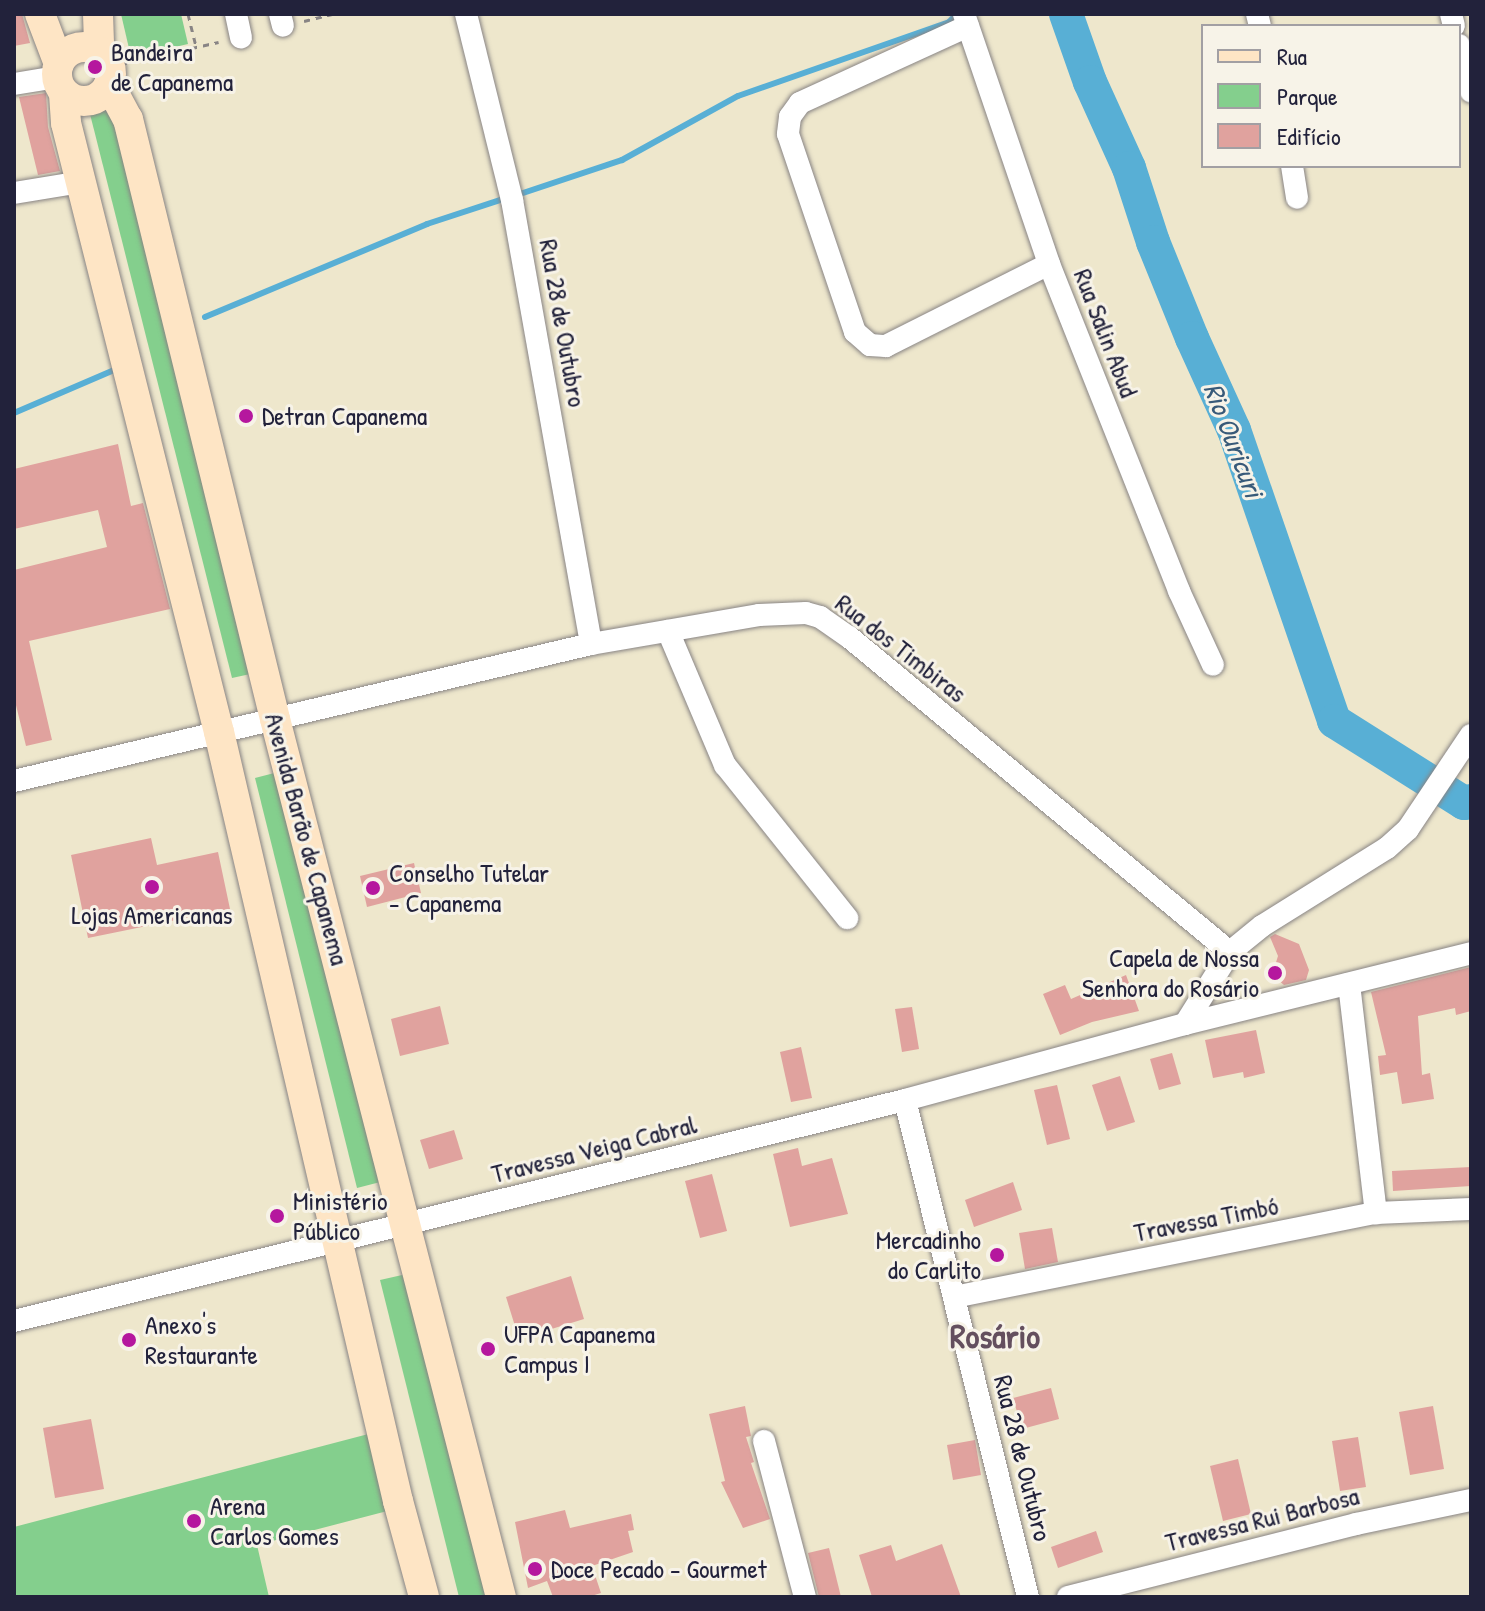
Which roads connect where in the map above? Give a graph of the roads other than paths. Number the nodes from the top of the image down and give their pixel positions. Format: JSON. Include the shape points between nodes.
{"nodes":[{"id":1,"x":40,"y":14,"type":"edge"},
{"id":2,"x":98,"y":14,"type":"edge"},
{"id":3,"x":236,"y":14,"type":"edge"},
{"id":4,"x":466,"y":14,"type":"edge"},
{"id":5,"x":966,"y":20,"type":"edge"},
{"id":6,"x":241,"y":37,"type":"dead end"},
{"id":7,"x":99,"y":51,"type":"junction"},
{"id":8,"x":1461,"y":53,"type":"edge"},
{"id":9,"x":60,"y":78,"type":"junction"},
{"id":10,"x":14,"y":84,"type":"edge"},
{"id":11,"x":109,"y":84,"type":"junction"},
{"id":12,"x":1471,"y":91,"type":"edge"},
{"id":13,"x":1292,"y":168,"type":"edge"},
{"id":14,"x":81,"y":182,"type":"junction"},
{"id":15,"x":14,"y":193,"type":"edge"},
{"id":16,"x":1297,"y":198,"type":"dead end"},
{"id":17,"x":1049,"y":264,"type":"junction"},
{"id":18,"x":668,"y":631,"type":"junction"},
{"id":19,"x":591,"y":644,"type":"junction"},
{"id":20,"x":1213,"y":665,"type":"dead end"},
{"id":21,"x":275,"y":719,"type":"junction"},
{"id":22,"x":219,"y":732,"type":"junction"},
{"id":23,"x":1471,"y":735,"type":"edge"},
{"id":24,"x":14,"y":781,"type":"edge"},
{"id":25,"x":847,"y":918,"type":"dead end"},
{"id":26,"x":1230,"y":952,"type":"junction"},
{"id":27,"x":1471,"y":953,"type":"edge"},
{"id":28,"x":1349,"y":984,"type":"junction"},
{"id":29,"x":1185,"y":1024,"type":"junction"},
{"id":30,"x":905,"y":1100,"type":"junction"},
{"id":31,"x":1471,"y":1209,"type":"edge"},
{"id":32,"x":1376,"y":1213,"type":"junction"},
{"id":33,"x":407,"y":1225,"type":"junction"},
{"id":34,"x":338,"y":1241,"type":"junction"},
{"id":35,"x":954,"y":1297,"type":"junction"},
{"id":36,"x":14,"y":1321,"type":"edge"},
{"id":37,"x":764,"y":1441,"type":"dead end"},
{"id":38,"x":1471,"y":1500,"type":"edge"},
{"id":39,"x":424,"y":1597,"type":"edge"},
{"id":40,"x":501,"y":1597,"type":"edge"},
{"id":41,"x":805,"y":1597,"type":"edge"},
{"id":42,"x":1028,"y":1597,"type":"edge"},
{"id":43,"x":1068,"y":1597,"type":"edge"}],
"edges":[{"from":1,"to":9,"type":"street"},
{"from":2,"to":7,"type":"street"},
{"from":3,"to":6,"type":"street"},
{"from":4,"to":19,"type":"street","name":"Rua 28 de Outubro","via":[[512,200]]},
{"from":5,"to":17,"type":"street","name":"Rua Salin Abud"},
{"from":5,"to":17,"type":"street","via":[[800,103],[790,117],[788,134],[855,332],[870,345],[886,346]]},
{"from":7,"to":9,"type":"street","via":[[72,50]]},
{"from":7,"to":11,"type":"street","via":[[110,67]]},
{"from":8,"to":12,"type":"street"},
{"from":9,"to":10,"type":"street"},
{"from":9,"to":11,"type":"street","via":[[80,102],[105,92]]},
{"from":9,"to":14,"type":"street"},
{"from":11,"to":21,"type":"street","name":"Avenida Barão de Capanema","via":[[124,107],[132,134]]},
{"from":13,"to":16,"type":"street"},
{"from":14,"to":15,"type":"street"},
{"from":14,"to":22,"type":"street"},
{"from":17,"to":20,"type":"street","name":"Rua Salin Abud"},
{"from":18,"to":19,"type":"street","name":"Rua dos Timbiras"},
{"from":18,"to":25,"type":"street","via":[[725,765]]},
{"from":18,"to":26,"type":"street","name":"Rua dos Timbiras","via":[[791,612],[820,617]]},
{"from":19,"to":21,"type":"street","name":"Rua dos Timbiras"},
{"from":21,"to":22,"type":"street","name":"Rua dos Timbiras"},
{"from":21,"to":33,"type":"street","name":"Avenida Barão de Capanema"},
{"from":22,"to":24,"type":"street","name":"Rua dos Timbiras"},
{"from":22,"to":34,"type":"street"},
{"from":23,"to":26,"type":"street","via":[[1408,829],[1387,848],[1262,926]]},
{"from":26,"to":29,"type":"street"},
{"from":27,"to":28,"type":"street","name":"Travessa Veiga Cabral"},
{"from":28,"to":29,"type":"street","name":"Travessa Veiga Cabral"},
{"from":28,"to":32,"type":"street"},
{"from":29,"to":30,"type":"street","name":"Travessa Veiga Cabral"},
{"from":30,"to":33,"type":"street","name":"Travessa Veiga Cabral"},
{"from":30,"to":35,"type":"street","name":"Rua 28 de Outubro"},
{"from":31,"to":32,"type":"street","name":"Travessa Timbó"},
{"from":32,"to":35,"type":"street","name":"Travessa Timbó"},
{"from":33,"to":34,"type":"street","name":"Travessa Veiga Cabral"},
{"from":33,"to":40,"type":"street","name":"Avenida Barão de Capanema"},
{"from":34,"to":36,"type":"street","name":"Travessa Veiga Cabral"},
{"from":34,"to":39,"type":"street"},
{"from":35,"to":42,"type":"street","name":"Rua 28 de Outubro"},
{"from":37,"to":41,"type":"street"},
{"from":38,"to":43,"type":"street","name":"Travessa Rui Barbosa"}]}
